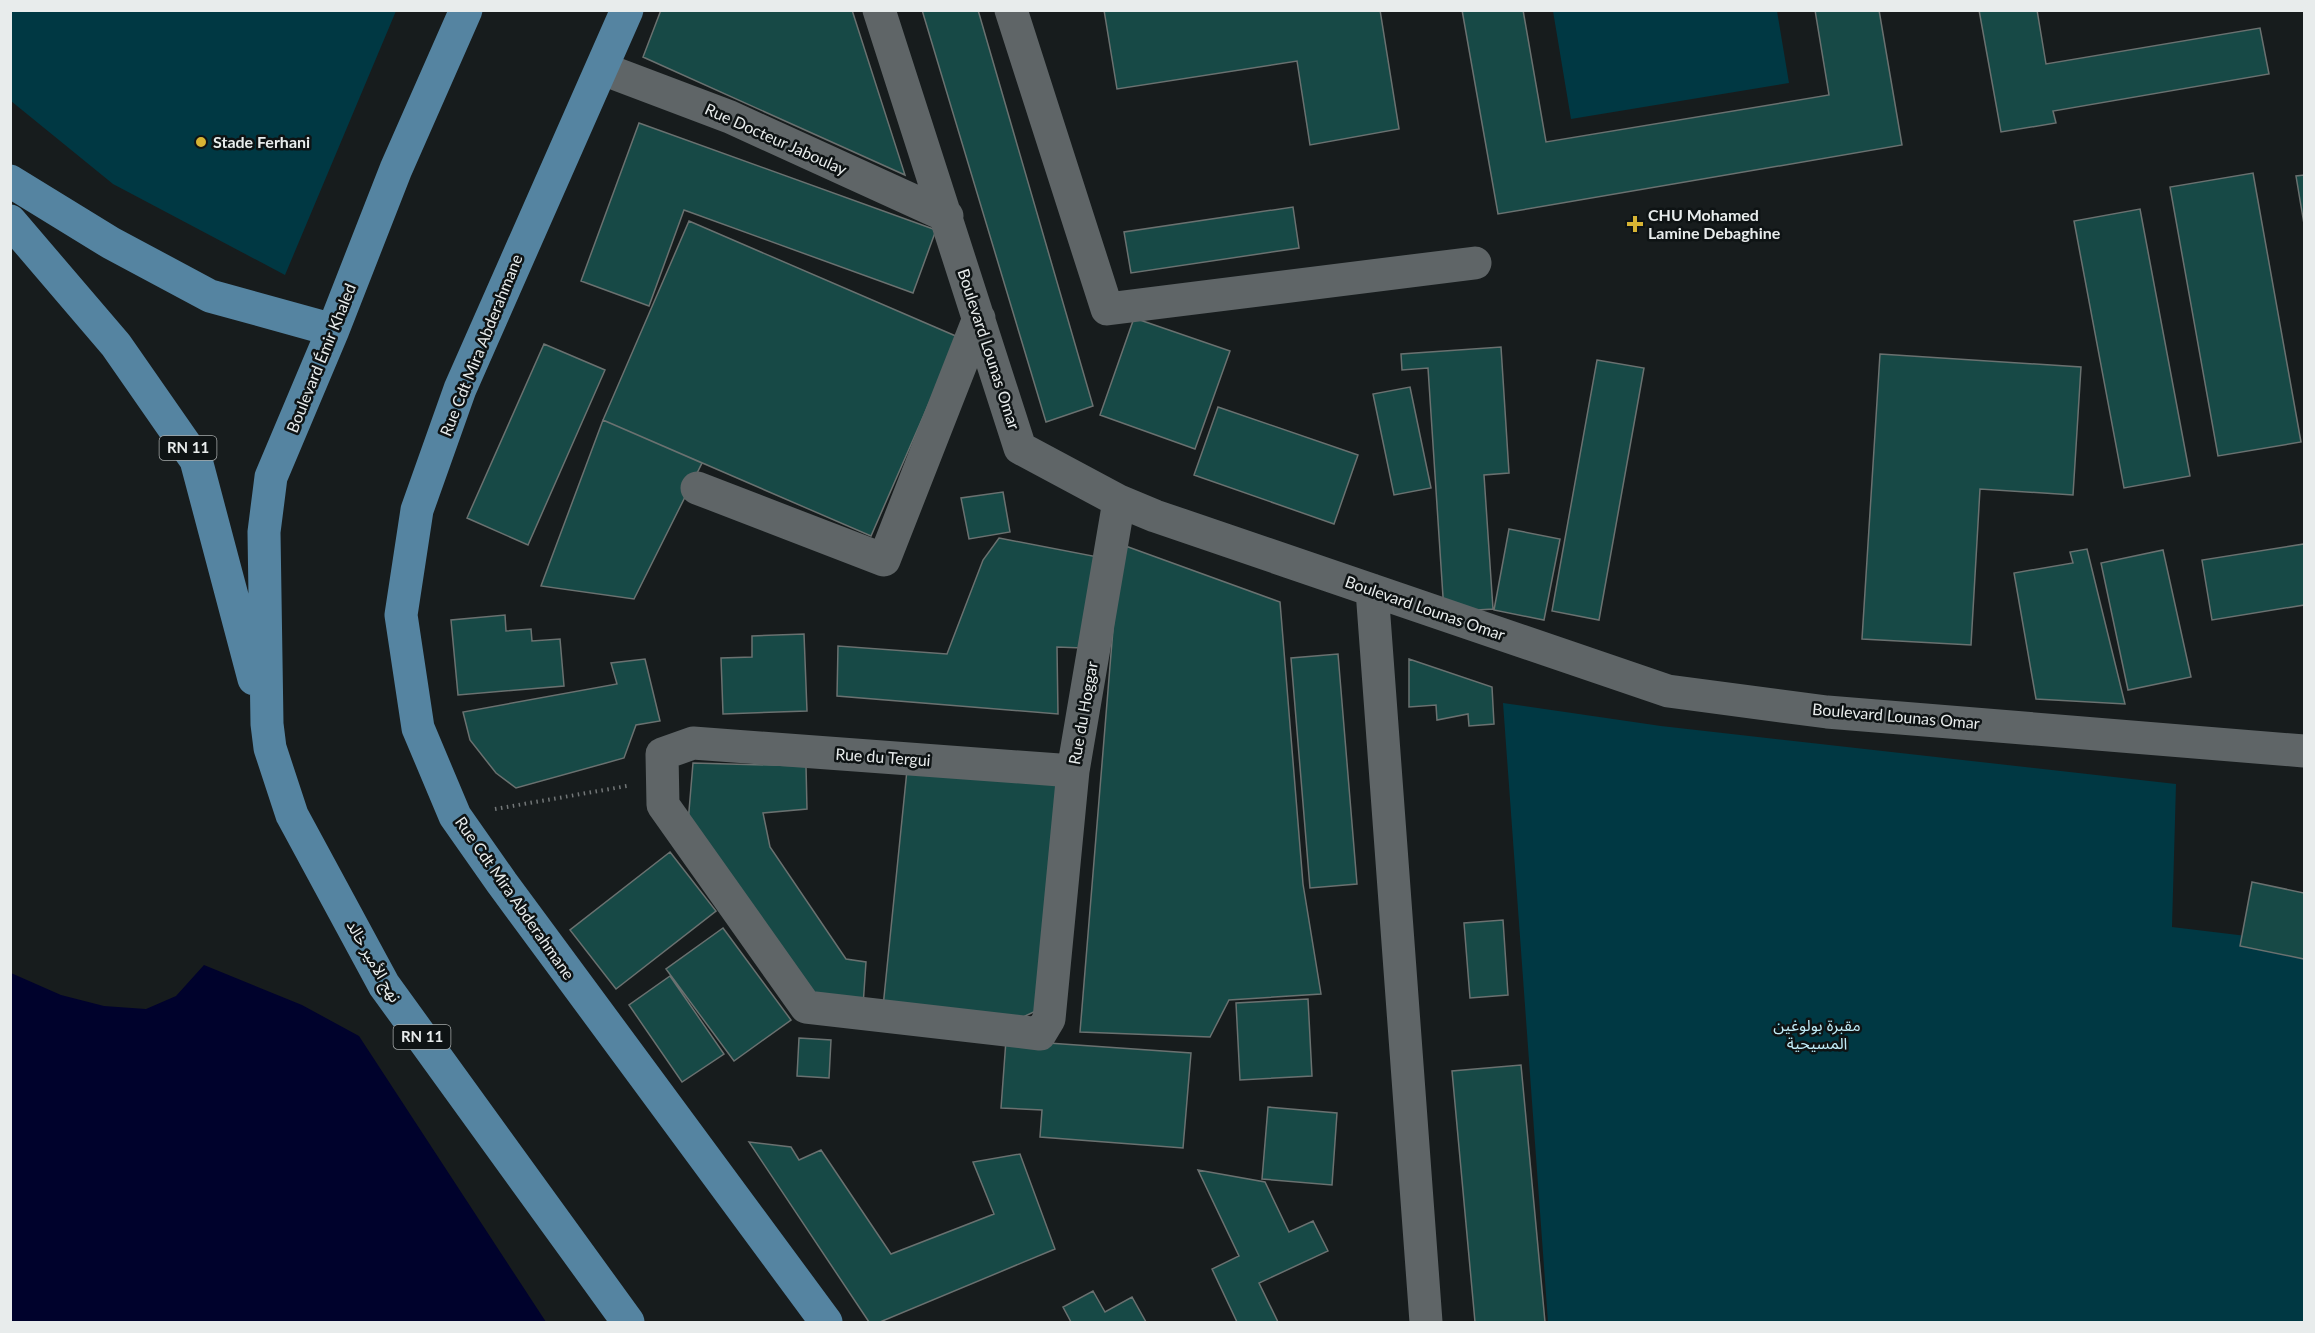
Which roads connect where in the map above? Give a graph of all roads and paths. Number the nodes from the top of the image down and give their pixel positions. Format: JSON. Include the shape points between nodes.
{"nodes":[{"id":1,"x":466,"y":10,"type":"edge"},
{"id":2,"x":627,"y":10,"type":"edge"},
{"id":3,"x":879,"y":10,"type":"edge"},
{"id":4,"x":1011,"y":10,"type":"edge"},
{"id":5,"x":603,"y":69,"type":"junction"},
{"id":6,"x":10,"y":181,"type":"edge"},
{"id":7,"x":947,"y":216,"type":"junction"},
{"id":8,"x":10,"y":221,"type":"edge"},
{"id":9,"x":1475,"y":263,"type":"dead end"},
{"id":10,"x":979,"y":318,"type":"junction"},
{"id":11,"x":333,"y":330,"type":"junction"},
{"id":12,"x":697,"y":488,"type":"dead end"},
{"id":13,"x":1119,"y":501,"type":"junction"},
{"id":14,"x":1372,"y":590,"type":"junction"},
{"id":15,"x":267,"y":724,"type":"junction"},
{"id":16,"x":2304,"y":751,"type":"edge"},
{"id":17,"x":1073,"y":771,"type":"junction"},
{"id":18,"x":663,"y":780,"type":"junction"},
{"id":19,"x":455,"y":816,"type":"junction"},
{"id":20,"x":628,"y":1323,"type":"edge"},
{"id":21,"x":826,"y":1323,"type":"edge"},
{"id":22,"x":1425,"y":1323,"type":"edge"}],
"edges":[{"from":1,"to":11,"type":"main road","name":"Boulevard Émir Khaled","number":"RN 11","via":[[396,169]]},
{"from":2,"to":5,"type":"main road","name":"Rue Cdt Mira Abderahmane"},
{"from":3,"to":7,"type":"street","name":"Boulevard Lounas Omar"},
{"from":4,"to":9,"type":"street","via":[[1107,309]]},
{"from":5,"to":7,"type":"street","name":"Rue Docteur Jaboulay","via":[[730,117]]},
{"from":5,"to":19,"type":"main road","name":"Rue Cdt Mira Abderahmane","via":[[460,389],[417,510],[401,615],[418,728]]},
{"from":6,"to":11,"type":"main road","via":[[111,243],[210,296]]},
{"from":7,"to":10,"type":"street","name":"Boulevard Lounas Omar"},
{"from":8,"to":15,"type":"main road","number":"RN 11","via":[[116,345],[196,460]]},
{"from":10,"to":12,"type":"street","via":[[884,560]]},
{"from":10,"to":13,"type":"street","name":"Boulevard Lounas Omar","via":[[1020,447]]},
{"from":11,"to":15,"type":"main road","name":"Boulevard Émir Khaled","number":"RN 11","via":[[271,477],[264,532]]},
{"from":13,"to":14,"type":"street","name":"Boulevard Lounas Omar"},
{"from":13,"to":17,"type":"street","name":"Rue du Hoggar"},
{"from":14,"to":16,"type":"street","name":"Boulevard Lounas Omar","via":[[1668,691],[1827,712]]},
{"from":14,"to":22,"type":"street"},
{"from":15,"to":20,"type":"main road","name":"نهج الأمير خالد","number":"RN 11","via":[[270,748],[292,814],[384,985]]},
{"from":17,"to":18,"type":"street","name":"Rue du Tergui","via":[[693,743],[662,754]]},
{"from":17,"to":18,"type":"street","name":"Rue du Hoggar","via":[[1049,1019],[1040,1034],[806,1007],[663,805]]},
{"from":18,"to":19,"type":"path"},
{"from":19,"to":21,"type":"main road","name":"Rue Cdt Mira Abderahmane"}]}
